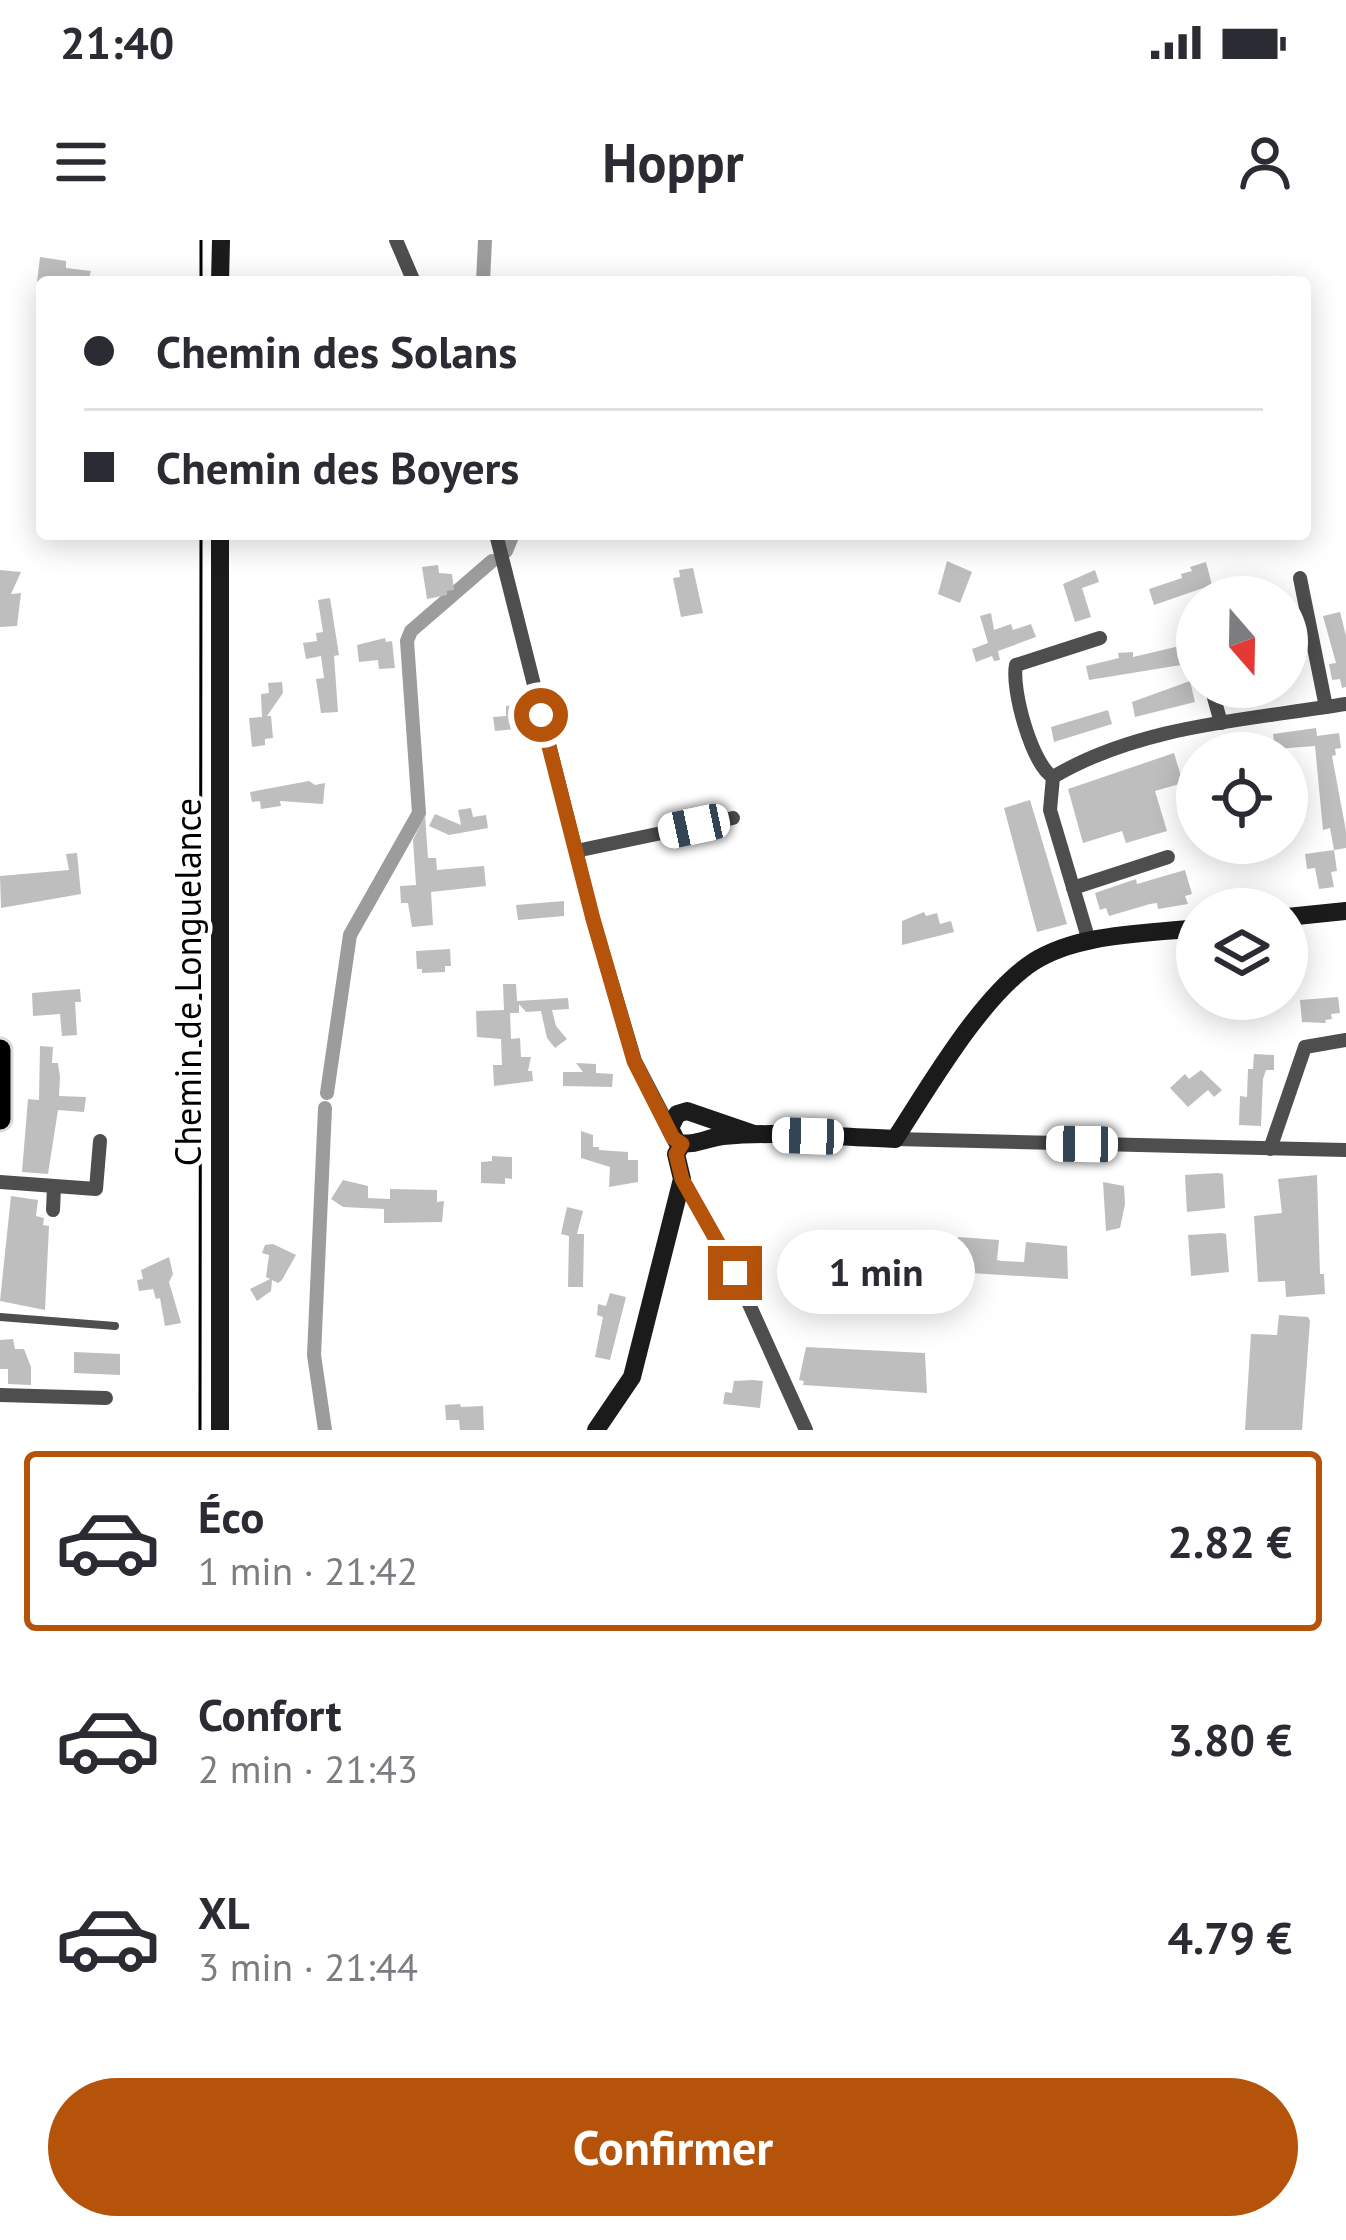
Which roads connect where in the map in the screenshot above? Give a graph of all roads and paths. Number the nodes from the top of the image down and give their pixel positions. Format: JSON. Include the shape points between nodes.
{"nodes":[{"id":1,"x":221,"y":240,"type":"edge"},
{"id":2,"x":396,"y":240,"type":"edge"},
{"id":3,"x":220,"y":276,"type":"edge"},
{"id":4,"x":411,"y":276,"type":"edge"},
{"id":5,"x":220,"y":540,"type":"edge"},
{"id":6,"x":497,"y":540,"type":"edge"},
{"id":7,"x":1308,"y":618,"type":"edge"},
{"id":8,"x":1100,"y":638,"type":"dead end"},
{"id":9,"x":1346,"y":704,"type":"edge"},
{"id":10,"x":1326,"y":707,"type":"junction"},
{"id":11,"x":1217,"y":708,"type":"edge"},
{"id":12,"x":1221,"y":723,"type":"junction"},
{"id":13,"x":1053,"y":777,"type":"junction"},
{"id":14,"x":733,"y":818,"type":"dead end"},
{"id":15,"x":575,"y":851,"type":"junction"},
{"id":16,"x":1168,"y":857,"type":"dead end"},
{"id":17,"x":1073,"y":888,"type":"junction"},
{"id":18,"x":1346,"y":911,"type":"edge"},
{"id":19,"x":1308,"y":915,"type":"edge"},
{"id":20,"x":1176,"y":931,"type":"edge"},
{"id":21,"x":1089,"y":941,"type":"junction"},
{"id":22,"x":1346,"y":1040,"type":"edge"},
{"id":23,"x":0,"y":1050,"type":"edge"},
{"id":24,"x":649,"y":1089,"type":"junction"},
{"id":25,"x":692,"y":1113,"type":"junction"},
{"id":26,"x":0,"y":1119,"type":"edge"},
{"id":27,"x":754,"y":1134,"type":"junction"},
{"id":28,"x":683,"y":1138,"type":"junction"},
{"id":29,"x":895,"y":1139,"type":"junction"},
{"id":30,"x":100,"y":1141,"type":"dead end"},
{"id":31,"x":1270,"y":1148,"type":"junction"},
{"id":32,"x":1346,"y":1150,"type":"edge"},
{"id":33,"x":682,"y":1179,"type":"junction"},
{"id":34,"x":0,"y":1182,"type":"edge"},
{"id":35,"x":54,"y":1187,"type":"junction"},
{"id":36,"x":53,"y":1210,"type":"dead end"},
{"id":37,"x":0,"y":1317,"type":"edge"},
{"id":38,"x":115,"y":1326,"type":"dead end"},
{"id":39,"x":0,"y":1395,"type":"edge"},
{"id":40,"x":106,"y":1398,"type":"dead end"},
{"id":41,"x":220,"y":1430,"type":"edge"},
{"id":42,"x":596,"y":1430,"type":"edge"},
{"id":43,"x":806,"y":1430,"type":"edge"}],
"edges":[{"from":1,"to":3,"type":"street"},
{"from":2,"to":4,"type":"street"},
{"from":5,"to":41,"type":"street","name":"Chemin de Longuelance"},
{"from":6,"to":15,"type":"street"},
{"from":7,"to":10,"type":"street"},
{"from":8,"to":13,"type":"street","via":[[1016,665],[1014,683],[1040,767]]},
{"from":9,"to":10,"type":"street"},
{"from":10,"to":12,"type":"street"},
{"from":11,"to":12,"type":"street"},
{"from":12,"to":13,"type":"street","via":[[1160,734]]},
{"from":13,"to":17,"type":"street","via":[[1050,809]]},
{"from":14,"to":15,"type":"street"},
{"from":15,"to":24,"type":"street","via":[[634,1061]]},
{"from":16,"to":17,"type":"street"},
{"from":17,"to":21,"type":"street"},
{"from":18,"to":19,"type":"street"},
{"from":20,"to":21,"type":"street"},
{"from":21,"to":29,"type":"street","via":[[1034,961],[995,996]]},
{"from":22,"to":31,"type":"street","via":[[1305,1047]]},
{"from":23,"to":26,"type":"main road"},
{"from":24,"to":25,"type":"street"},
{"from":24,"to":28,"type":"street"},
{"from":25,"to":27,"type":"street"},
{"from":25,"to":28,"type":"street","via":[[674,1118]]},
{"from":25,"to":28,"type":"street","via":[[704,1125]]},
{"from":27,"to":28,"type":"street"},
{"from":27,"to":29,"type":"street"},
{"from":28,"to":33,"type":"street","via":[[676,1154]]},
{"from":29,"to":31,"type":"street"},
{"from":30,"to":35,"type":"street","via":[[96,1189]]},
{"from":31,"to":32,"type":"street"},
{"from":33,"to":42,"type":"street","via":[[632,1377]]},
{"from":33,"to":43,"type":"street"},
{"from":34,"to":35,"type":"street"},
{"from":35,"to":36,"type":"street"},
{"from":37,"to":38,"type":"lane"},
{"from":39,"to":40,"type":"street"}]}
